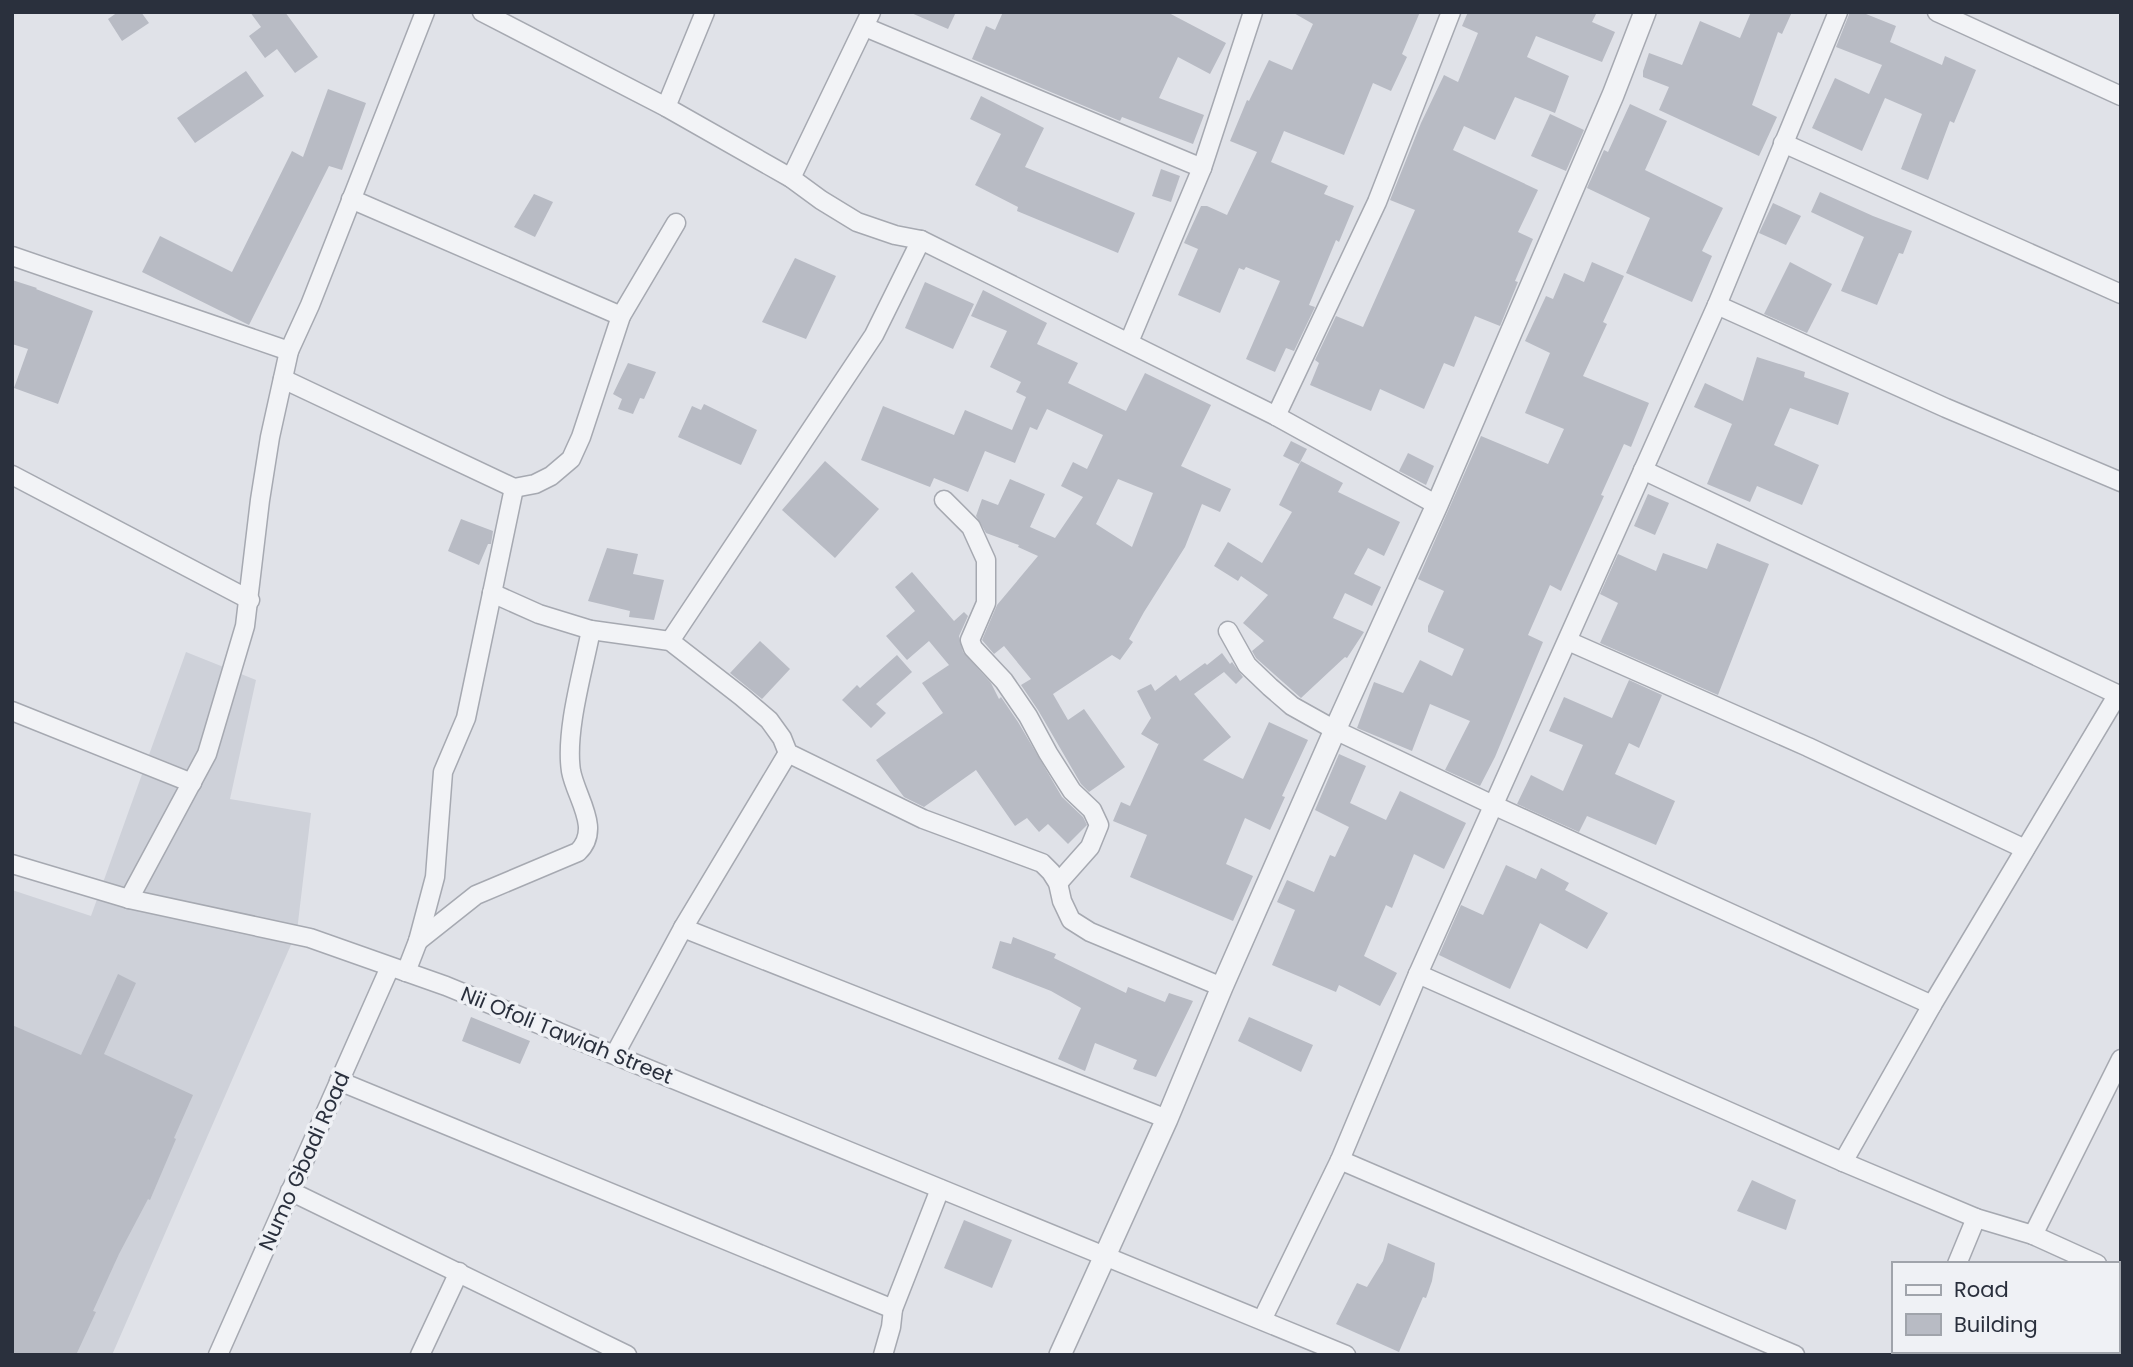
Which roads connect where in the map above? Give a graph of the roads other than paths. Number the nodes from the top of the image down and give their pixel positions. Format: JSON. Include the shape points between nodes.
{"nodes":[{"id":1,"x":425,"y":12,"type":"edge"},
{"id":2,"x":482,"y":12,"type":"edge"},
{"id":3,"x":705,"y":12,"type":"edge"},
{"id":4,"x":1451,"y":12,"type":"edge"},
{"id":5,"x":1645,"y":12,"type":"edge"},
{"id":6,"x":1838,"y":12,"type":"edge"},
{"id":7,"x":1937,"y":12,"type":"edge"},
{"id":8,"x":1247,"y":14,"type":"edge"},
{"id":9,"x":868,"y":20,"type":"edge"},
{"id":10,"x":2121,"y":96,"type":"edge"},
{"id":11,"x":666,"y":107,"type":"junction"},
{"id":12,"x":1783,"y":143,"type":"junction"},
{"id":13,"x":1202,"y":168,"type":"junction"},
{"id":14,"x":791,"y":178,"type":"junction"},
{"id":15,"x":351,"y":199,"type":"junction"},
{"id":16,"x":677,"y":223,"type":"dead end"},
{"id":17,"x":921,"y":240,"type":"junction"},
{"id":18,"x":12,"y":256,"type":"edge"},
{"id":19,"x":2121,"y":294,"type":"edge"},
{"id":20,"x":1717,"y":305,"type":"junction"},
{"id":21,"x":621,"y":316,"type":"junction"},
{"id":22,"x":1129,"y":342,"type":"junction"},
{"id":23,"x":289,"y":351,"type":"junction"},
{"id":24,"x":283,"y":379,"type":"junction"},
{"id":25,"x":1276,"y":416,"type":"junction"},
{"id":26,"x":1643,"y":470,"type":"junction"},
{"id":27,"x":12,"y":475,"type":"edge"},
{"id":28,"x":2121,"y":482,"type":"edge"},
{"id":29,"x":514,"y":488,"type":"junction"},
{"id":30,"x":944,"y":500,"type":"dead end"},
{"id":31,"x":1437,"y":505,"type":"junction"},
{"id":32,"x":492,"y":593,"type":"junction"},
{"id":33,"x":250,"y":600,"type":"junction"},
{"id":34,"x":591,"y":630,"type":"junction"},
{"id":35,"x":1228,"y":631,"type":"dead end"},
{"id":36,"x":670,"y":641,"type":"junction"},
{"id":37,"x":1568,"y":641,"type":"junction"},
{"id":38,"x":2119,"y":695,"type":"edge"},
{"id":39,"x":12,"y":711,"type":"edge"},
{"id":40,"x":1335,"y":730,"type":"junction"},
{"id":41,"x":788,"y":753,"type":"junction"},
{"id":42,"x":192,"y":783,"type":"junction"},
{"id":43,"x":1493,"y":805,"type":"junction"},
{"id":44,"x":2025,"y":849,"type":"junction"},
{"id":45,"x":12,"y":864,"type":"edge"},
{"id":46,"x":1058,"y":883,"type":"junction"},
{"id":47,"x":130,"y":899,"type":"junction"},
{"id":48,"x":683,"y":928,"type":"junction"},
{"id":49,"x":418,"y":941,"type":"junction"},
{"id":50,"x":398,"y":970,"type":"junction"},
{"id":51,"x":1418,"y":974,"type":"junction"},
{"id":52,"x":1222,"y":987,"type":"junction"},
{"id":53,"x":1932,"y":1005,"type":"junction"},
{"id":54,"x":615,"y":1054,"type":"junction"},
{"id":55,"x":2121,"y":1059,"type":"edge"},
{"id":56,"x":339,"y":1081,"type":"junction"},
{"id":57,"x":1167,"y":1119,"type":"junction"},
{"id":58,"x":1340,"y":1160,"type":"junction"},
{"id":59,"x":1843,"y":1162,"type":"junction"},
{"id":60,"x":940,"y":1189,"type":"junction"},
{"id":61,"x":290,"y":1191,"type":"junction"},
{"id":62,"x":1976,"y":1218,"type":"junction"},
{"id":63,"x":2033,"y":1236,"type":"junction"},
{"id":64,"x":1105,"y":1255,"type":"junction"},
{"id":65,"x":1958,"y":1262,"type":"edge"},
{"id":66,"x":2092,"y":1262,"type":"edge"},
{"id":67,"x":459,"y":1272,"type":"junction"},
{"id":68,"x":892,"y":1309,"type":"junction"},
{"id":69,"x":1262,"y":1320,"type":"junction"},
{"id":70,"x":218,"y":1355,"type":"edge"},
{"id":71,"x":420,"y":1355,"type":"edge"},
{"id":72,"x":627,"y":1355,"type":"edge"},
{"id":73,"x":883,"y":1355,"type":"edge"},
{"id":74,"x":1060,"y":1355,"type":"edge"},
{"id":75,"x":1346,"y":1355,"type":"edge"},
{"id":76,"x":1795,"y":1355,"type":"edge"}],
"edges":[{"from":1,"to":15,"type":"street"},
{"from":2,"to":11,"type":"street"},
{"from":3,"to":11,"type":"street"},
{"from":4,"to":25,"type":"street","via":[[1377,202]]},
{"from":5,"to":31,"type":"street"},
{"from":6,"to":12,"type":"street"},
{"from":7,"to":10,"type":"street"},
{"from":8,"to":13,"type":"street"},
{"from":9,"to":13,"type":"street"},
{"from":9,"to":14,"type":"street"},
{"from":11,"to":14,"type":"street"},
{"from":12,"to":19,"type":"street"},
{"from":12,"to":20,"type":"street"},
{"from":13,"to":22,"type":"street"},
{"from":14,"to":17,"type":"street","via":[[857,222]]},
{"from":15,"to":21,"type":"street"},
{"from":15,"to":23,"type":"street"},
{"from":16,"to":21,"type":"street"},
{"from":17,"to":22,"type":"street"},
{"from":17,"to":36,"type":"street","via":[[874,335]]},
{"from":18,"to":23,"type":"street"},
{"from":20,"to":26,"type":"street"},
{"from":20,"to":28,"type":"street"},
{"from":21,"to":29,"type":"street","via":[[571,459],[551,477]]},
{"from":22,"to":25,"type":"street"},
{"from":23,"to":24,"type":"street"},
{"from":24,"to":29,"type":"street"},
{"from":24,"to":33,"type":"street","via":[[260,500]]},
{"from":25,"to":31,"type":"street"},
{"from":26,"to":37,"type":"street"},
{"from":26,"to":38,"type":"street"},
{"from":27,"to":33,"type":"street"},
{"from":29,"to":32,"type":"street","name":"Numo Gbadi Road"},
{"from":30,"to":46,"type":"street","via":[[971,527],[986,560],[986,603],[970,640],[973,648],[1004,681],[1072,791],[1099,824],[1090,847]]},
{"from":31,"to":40,"type":"street"},
{"from":32,"to":34,"type":"street"},
{"from":32,"to":49,"type":"street","name":"Numo Gbadi Road","via":[[466,718],[443,772],[435,877]]},
{"from":33,"to":42,"type":"street","via":[[207,754]]},
{"from":34,"to":36,"type":"street"},
{"from":34,"to":49,"type":"street","via":[[569,751],[587,821],[586,845],[475,895]]},
{"from":35,"to":40,"type":"street","via":[[1247,665],[1278,694]]},
{"from":36,"to":41,"type":"street","via":[[769,720]]},
{"from":37,"to":43,"type":"street"},
{"from":37,"to":44,"type":"street"},
{"from":38,"to":44,"type":"street"},
{"from":39,"to":42,"type":"street"},
{"from":40,"to":43,"type":"street"},
{"from":40,"to":52,"type":"street"},
{"from":41,"to":46,"type":"street","via":[[923,819],[1042,863]]},
{"from":41,"to":48,"type":"street"},
{"from":42,"to":47,"type":"street"},
{"from":43,"to":51,"type":"street"},
{"from":43,"to":53,"type":"street"},
{"from":44,"to":53,"type":"street"},
{"from":45,"to":47,"type":"street","name":"Nii Ofoli Tawiah Street"},
{"from":46,"to":52,"type":"street","via":[[1071,920]]},
{"from":47,"to":50,"type":"street","name":"Nii Ofoli Tawiah Street","via":[[310,938]]},
{"from":48,"to":54,"type":"street"},
{"from":48,"to":57,"type":"street"},
{"from":49,"to":50,"type":"street","name":"Numo Gbadi Road"},
{"from":50,"to":54,"type":"street","name":"Nii Ofoli Tawiah Street"},
{"from":50,"to":56,"type":"street","name":"Numo Gbadi Road"},
{"from":51,"to":58,"type":"street"},
{"from":51,"to":59,"type":"street"},
{"from":52,"to":57,"type":"street"},
{"from":53,"to":59,"type":"street"},
{"from":54,"to":60,"type":"street","name":"Nii Ofoli Tawiah Street"},
{"from":55,"to":63,"type":"street"},
{"from":56,"to":61,"type":"street","name":"Numo Gbadi Road"},
{"from":56,"to":68,"type":"street"},
{"from":57,"to":64,"type":"street"},
{"from":58,"to":69,"type":"street"},
{"from":58,"to":76,"type":"street"},
{"from":59,"to":62,"type":"street"},
{"from":60,"to":64,"type":"street","name":"Nii Ofoli Tawiah Street"},
{"from":60,"to":68,"type":"street"},
{"from":61,"to":67,"type":"street"},
{"from":61,"to":70,"type":"street","name":"Numo Gbadi Road"},
{"from":62,"to":63,"type":"street"},
{"from":62,"to":65,"type":"street"},
{"from":63,"to":66,"type":"street"},
{"from":64,"to":69,"type":"street","name":"Nii Ofoli Tawiah Street"},
{"from":64,"to":74,"type":"street"},
{"from":67,"to":71,"type":"street"},
{"from":67,"to":72,"type":"street"},
{"from":68,"to":73,"type":"street"},
{"from":69,"to":75,"type":"street","name":"Nii Ofoli Tawiah Street"}]}
